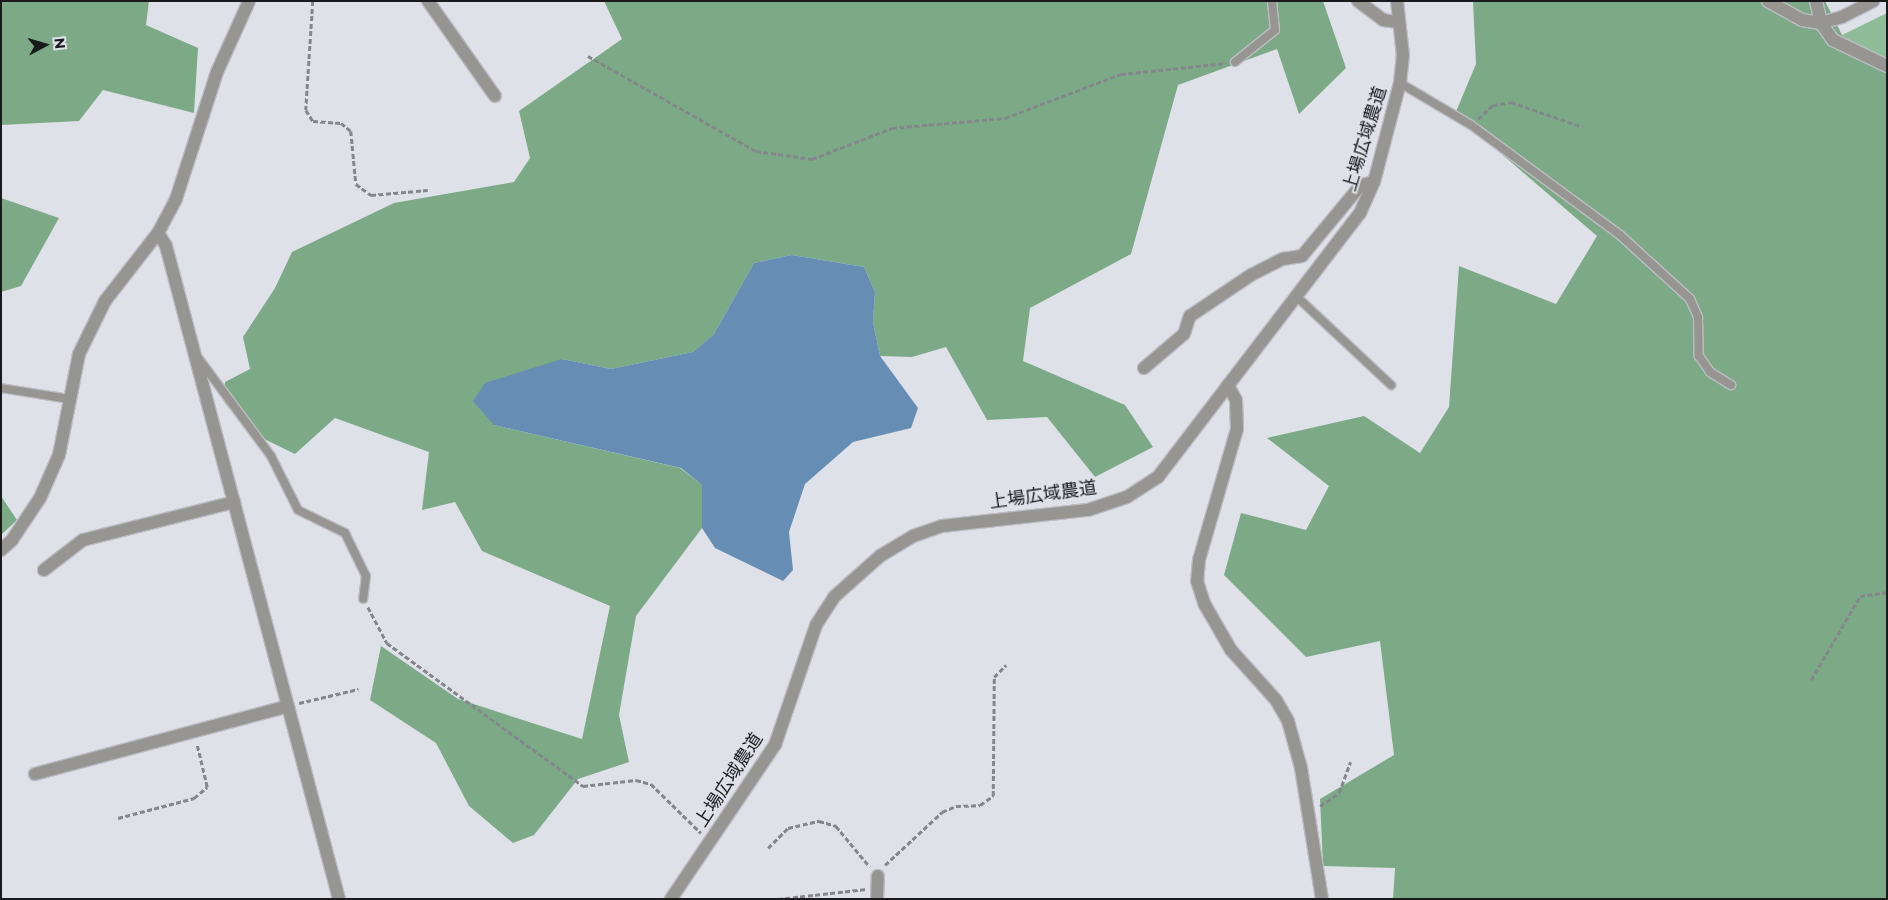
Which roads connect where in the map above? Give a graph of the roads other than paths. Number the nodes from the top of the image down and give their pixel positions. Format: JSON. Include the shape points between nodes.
{"nodes":[{"id":1,"x":250,"y":1,"type":"edge"},
{"id":2,"x":428,"y":1,"type":"edge"},
{"id":3,"x":1272,"y":1,"type":"edge"},
{"id":4,"x":1358,"y":1,"type":"edge"},
{"id":5,"x":1397,"y":1,"type":"edge"},
{"id":6,"x":1768,"y":1,"type":"edge"},
{"id":7,"x":1816,"y":1,"type":"edge"},
{"id":8,"x":1873,"y":1,"type":"edge"},
{"id":9,"x":1398,"y":22,"type":"junction"},
{"id":10,"x":1821,"y":23,"type":"junction"},
{"id":11,"x":1235,"y":62,"type":"road end"},
{"id":12,"x":1887,"y":66,"type":"edge"},
{"id":13,"x":1400,"y":83,"type":"junction"},
{"id":14,"x":495,"y":96,"type":"dead end"},
{"id":15,"x":1374,"y":182,"type":"junction"},
{"id":16,"x":158,"y":233,"type":"junction"},
{"id":17,"x":1297,"y":297,"type":"junction"},
{"id":18,"x":193,"y":351,"type":"junction"},
{"id":19,"x":1144,"y":368,"type":"dead end"},
{"id":20,"x":1228,"y":385,"type":"junction"},
{"id":21,"x":1391,"y":385,"type":"dead end"},
{"id":22,"x":1731,"y":385,"type":"dead end"},
{"id":23,"x":1,"y":388,"type":"edge"},
{"id":24,"x":70,"y":399,"type":"junction"},
{"id":25,"x":234,"y":502,"type":"junction"},
{"id":26,"x":1,"y":550,"type":"edge"},
{"id":27,"x":44,"y":570,"type":"dead end"},
{"id":28,"x":363,"y":599,"type":"road end"},
{"id":29,"x":288,"y":706,"type":"junction"},
{"id":30,"x":35,"y":774,"type":"dead end"},
{"id":31,"x":878,"y":876,"type":"road end"},
{"id":32,"x":877,"y":895,"type":"edge"},
{"id":33,"x":339,"y":899,"type":"edge"},
{"id":34,"x":671,"y":899,"type":"edge"},
{"id":35,"x":1322,"y":899,"type":"edge"}],
"edges":[{"from":1,"to":16,"type":"street","via":[[217,72],[176,200]]},
{"from":2,"to":14,"type":"street"},
{"from":3,"to":11,"type":"lane","via":[[1275,30]]},
{"from":4,"to":9,"type":"street","via":[[1383,20]]},
{"from":5,"to":9,"type":"street","name":"上場広域農道"},
{"from":6,"to":10,"type":"street","via":[[1802,20]]},
{"from":7,"to":10,"type":"street"},
{"from":8,"to":10,"type":"street","via":[[1842,17]]},
{"from":9,"to":13,"type":"street","name":"上場広域農道","via":[[1403,56]]},
{"from":10,"to":12,"type":"street","via":[[1833,40],[1846,49]]},
{"from":13,"to":15,"type":"street","name":"上場広域農道"},
{"from":13,"to":22,"type":"lane","via":[[1471,125],[1620,234],[1690,299],[1698,317],[1699,356],[1710,372]]},
{"from":15,"to":17,"type":"street","name":"上場広域農道","via":[[1360,213]]},
{"from":15,"to":19,"type":"street","via":[[1361,185],[1302,256],[1283,259],[1251,275],[1190,316],[1184,334]]},
{"from":16,"to":18,"type":"street","via":[[166,246]]},
{"from":16,"to":24,"type":"street","via":[[105,300],[79,354]]},
{"from":17,"to":20,"type":"street","name":"上場広域農道"},
{"from":17,"to":21,"type":"lane"},
{"from":18,"to":25,"type":"street"},
{"from":18,"to":28,"type":"lane","via":[[271,456],[298,510],[345,533],[366,576]]},
{"from":20,"to":34,"type":"street","name":"上場広域農道","via":[[1158,477],[1127,497],[1088,510],[942,526],[913,536],[880,556],[834,597],[816,625],[775,745]]},
{"from":20,"to":35,"type":"street","via":[[1236,400],[1237,429],[1199,560],[1197,581],[1206,605],[1231,650],[1276,700],[1288,721]]},
{"from":23,"to":24,"type":"lane"},
{"from":24,"to":26,"type":"street","via":[[59,455],[40,498],[12,540]]},
{"from":25,"to":27,"type":"street","via":[[83,540]]},
{"from":25,"to":29,"type":"street"},
{"from":29,"to":30,"type":"street"},
{"from":29,"to":33,"type":"street"},
{"from":31,"to":32,"type":"street"}]}
